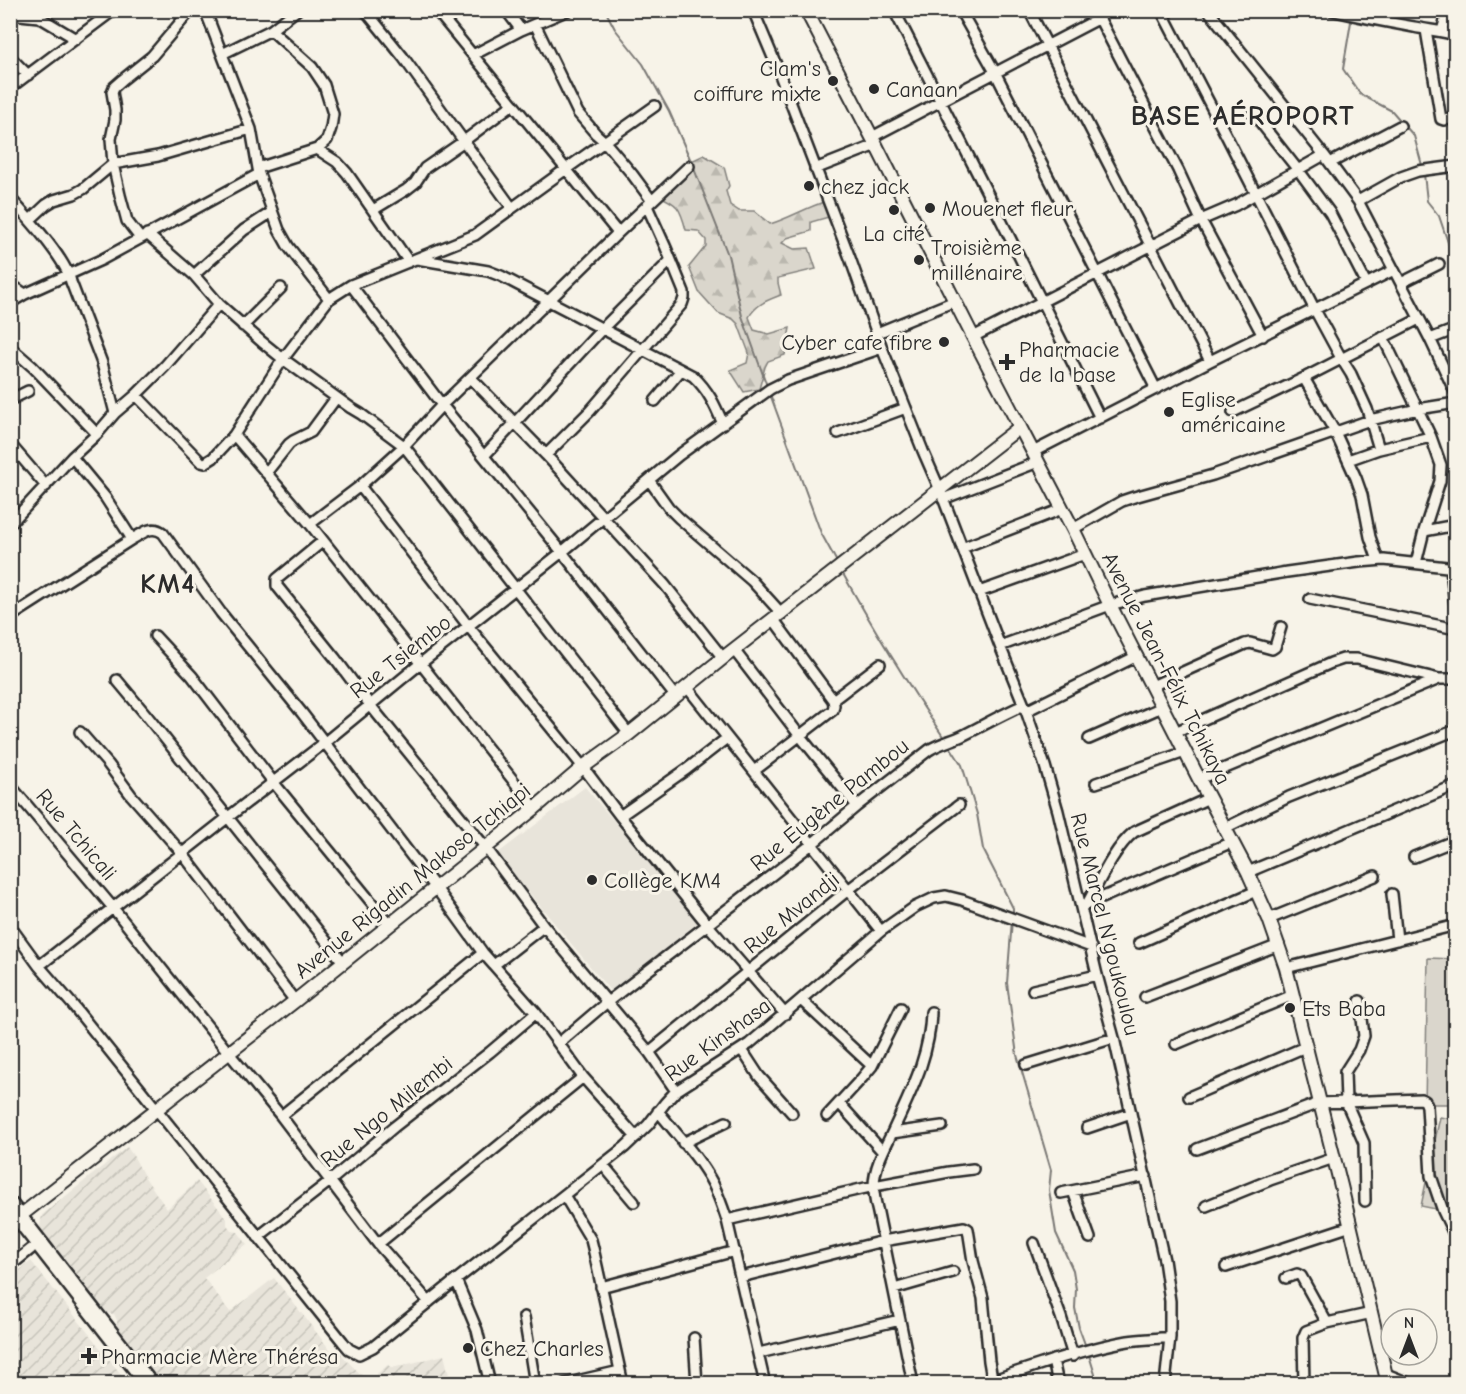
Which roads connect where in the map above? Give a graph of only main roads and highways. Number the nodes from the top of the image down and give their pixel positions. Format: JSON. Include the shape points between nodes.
{"nodes":[{"id":1,"x":12,"y":1217,"type":"edge"},
{"id":2,"x":138,"y":1383,"type":"edge"},
{"id":3,"x":149,"y":1383,"type":"edge"}],
"edges":[{"from":1,"to":2,"type":"highway","via":[[31,1249]]},
{"from":1,"to":3,"type":"highway"}]}
